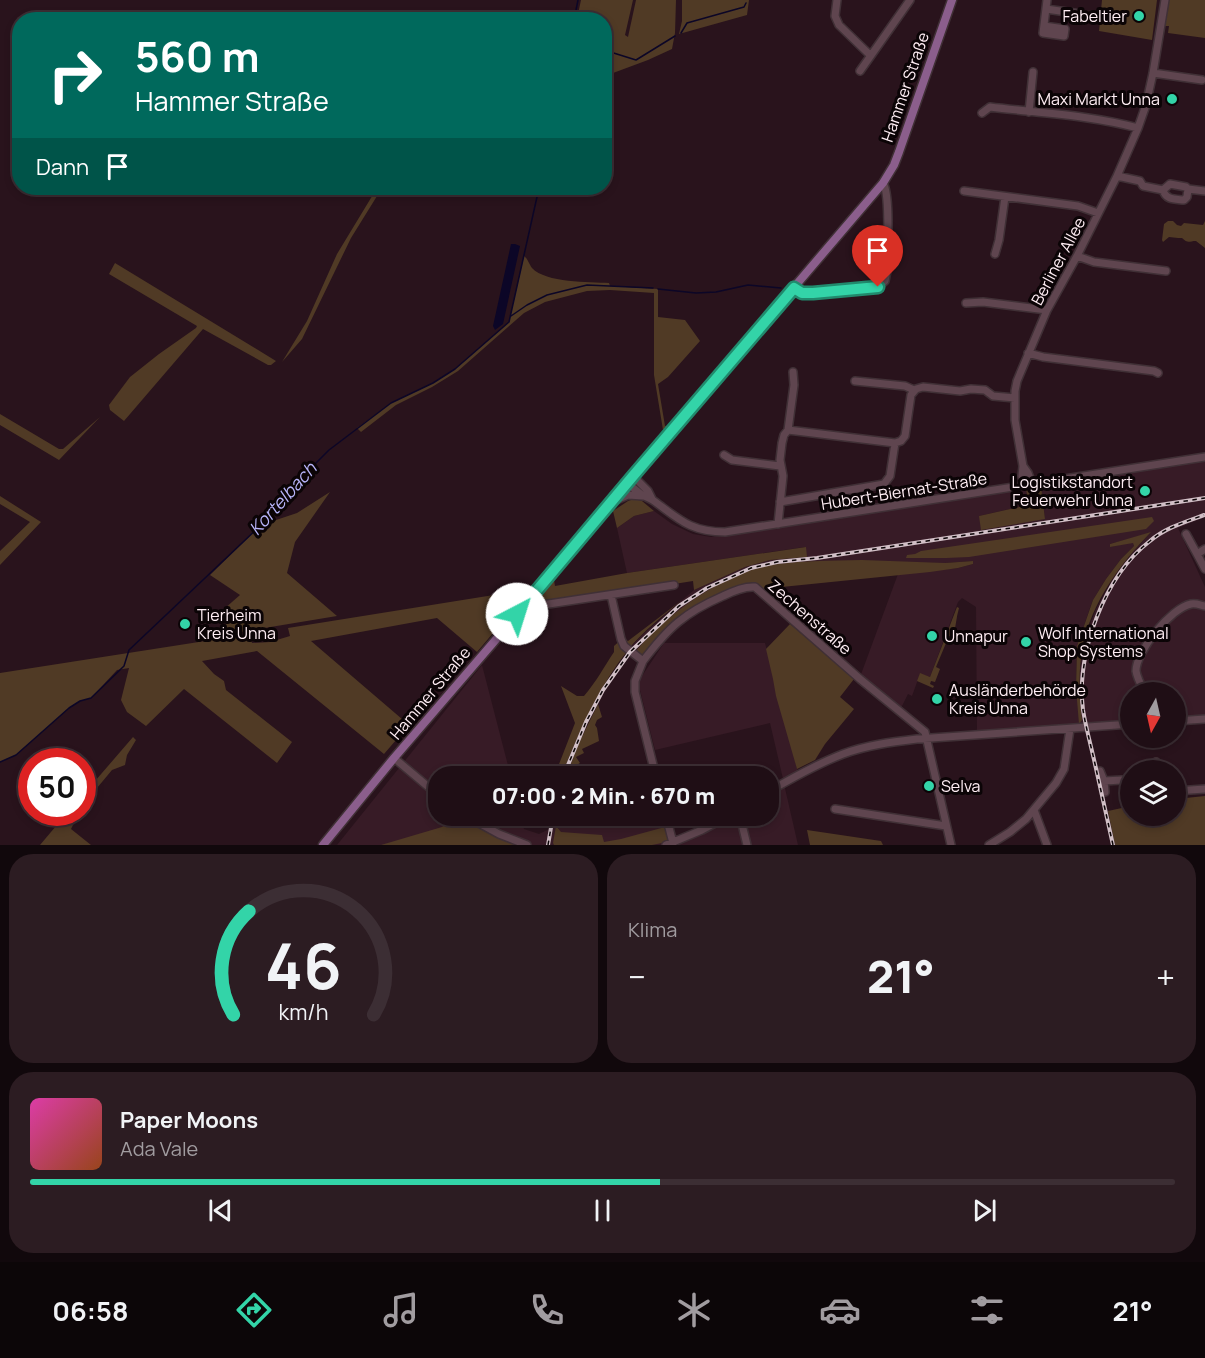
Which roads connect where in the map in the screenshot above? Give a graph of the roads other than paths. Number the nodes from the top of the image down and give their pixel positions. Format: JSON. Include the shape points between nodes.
{"nodes":[{"id":1,"x":837,"y":0,"type":"edge"},
{"id":2,"x":910,"y":0,"type":"edge"},
{"id":3,"x":951,"y":0,"type":"edge"},
{"id":4,"x":1047,"y":0,"type":"edge"},
{"id":5,"x":1165,"y":0,"type":"edge"},
{"id":6,"x":1046,"y":9,"type":"junction"},
{"id":7,"x":1081,"y":14,"type":"dead end"},
{"id":8,"x":1044,"y":26,"type":"dead end"},
{"id":9,"x":870,"y":56,"type":"junction"},
{"id":10,"x":860,"y":71,"type":"dead end"},
{"id":11,"x":1033,"y":72,"type":"dead end"},
{"id":12,"x":1153,"y":74,"type":"junction"},
{"id":13,"x":1202,"y":80,"type":"dead end"},
{"id":14,"x":1029,"y":112,"type":"junction"},
{"id":15,"x":982,"y":113,"type":"dead end"},
{"id":16,"x":1138,"y":128,"type":"junction"},
{"id":17,"x":1118,"y":176,"type":"junction"},
{"id":18,"x":883,"y":183,"type":"junction"},
{"id":19,"x":1188,"y":189,"type":"junction"},
{"id":20,"x":1163,"y":190,"type":"junction"},
{"id":21,"x":964,"y":191,"type":"dead end"},
{"id":22,"x":1205,"y":191,"type":"edge"},
{"id":23,"x":1005,"y":197,"type":"junction"},
{"id":24,"x":1098,"y":213,"type":"junction"},
{"id":25,"x":995,"y":254,"type":"dead end"},
{"id":26,"x":1077,"y":256,"type":"junction"},
{"id":27,"x":1166,"y":271,"type":"dead end"},
{"id":28,"x":794,"y":288,"type":"junction"},
{"id":29,"x":966,"y":303,"type":"dead end"},
{"id":30,"x":1047,"y":310,"type":"junction"},
{"id":31,"x":1028,"y":353,"type":"junction"},
{"id":32,"x":793,"y":372,"type":"dead end"},
{"id":33,"x":1158,"y":373,"type":"dead end"},
{"id":34,"x":855,"y":381,"type":"dead end"},
{"id":35,"x":914,"y":390,"type":"junction"},
{"id":36,"x":1015,"y":398,"type":"junction"},
{"id":37,"x":788,"y":430,"type":"junction"},
{"id":38,"x":895,"y":442,"type":"junction"},
{"id":39,"x":724,"y":455,"type":"dead end"},
{"id":40,"x":1205,"y":457,"type":"edge"},
{"id":41,"x":780,"y":466,"type":"junction"},
{"id":42,"x":630,"y":479,"type":"junction"},
{"id":43,"x":1028,"y":485,"type":"junction"},
{"id":44,"x":643,"y":496,"type":"junction"},
{"id":45,"x":652,"y":499,"type":"junction"},
{"id":46,"x":611,"y":502,"type":"junction"},
{"id":47,"x":780,"y":502,"type":"junction"},
{"id":48,"x":778,"y":524,"type":"junction"},
{"id":49,"x":1186,"y":534,"type":"dead end"},
{"id":50,"x":1205,"y":549,"type":"edge"},
{"id":51,"x":1197,"y":554,"type":"junction"},
{"id":52,"x":1205,"y":569,"type":"edge"},
{"id":53,"x":674,"y":585,"type":"dead end"},
{"id":54,"x":611,"y":595,"type":"junction"},
{"id":55,"x":542,"y":604,"type":"dead end"},
{"id":56,"x":1205,"y":606,"type":"edge"},
{"id":57,"x":643,"y":661,"type":"junction"},
{"id":58,"x":1140,"y":682,"type":"edge"},
{"id":59,"x":1205,"y":719,"type":"edge"},
{"id":60,"x":1186,"y":720,"type":"edge"},
{"id":61,"x":1120,"y":725,"type":"edge"},
{"id":62,"x":1070,"y":729,"type":"junction"},
{"id":63,"x":927,"y":739,"type":"junction"},
{"id":64,"x":394,"y":759,"type":"junction"},
{"id":65,"x":653,"y":766,"type":"edge"},
{"id":66,"x":1100,"y":771,"type":"dead end"},
{"id":67,"x":1120,"y":780,"type":"edge"},
{"id":68,"x":1104,"y":781,"type":"junction"},
{"id":69,"x":779,"y":786,"type":"edge"},
{"id":70,"x":428,"y":787,"type":"edge"},
{"id":71,"x":1205,"y":789,"type":"edge"},
{"id":72,"x":1186,"y":790,"type":"edge"},
{"id":73,"x":1106,"y":792,"type":"dead end"},
{"id":74,"x":835,"y":809,"type":"dead end"},
{"id":75,"x":1034,"y":810,"type":"junction"},
{"id":76,"x":483,"y":826,"type":"edge"},
{"id":77,"x":667,"y":826,"type":"edge"},
{"id":78,"x":709,"y":826,"type":"edge"},
{"id":79,"x":742,"y":826,"type":"edge"},
{"id":80,"x":946,"y":826,"type":"junction"},
{"id":81,"x":669,"y":844,"type":"edge"},
{"id":82,"x":323,"y":845,"type":"edge"},
{"id":83,"x":527,"y":845,"type":"edge"},
{"id":84,"x":747,"y":845,"type":"edge"},
{"id":85,"x":951,"y":845,"type":"edge"},
{"id":86,"x":989,"y":845,"type":"edge"},
{"id":87,"x":1047,"y":845,"type":"edge"}],
"edges":[{"from":1,"to":9,"type":"street","via":[[838,25]]},
{"from":2,"to":9,"type":"street"},
{"from":3,"to":18,"type":"main road","name":"Hammer Straße","via":[[899,152]]},
{"from":4,"to":6,"type":"street"},
{"from":5,"to":12,"type":"street","name":"Berliner Allee"},
{"from":6,"to":7,"type":"street"},
{"from":6,"to":8,"type":"street"},
{"from":9,"to":10,"type":"street"},
{"from":11,"to":14,"type":"street"},
{"from":12,"to":13,"type":"street"},
{"from":12,"to":16,"type":"street","name":"Berliner Allee"},
{"from":14,"to":15,"type":"street","via":[[990,107]]},
{"from":14,"to":16,"type":"street"},
{"from":16,"to":17,"type":"street","name":"Berliner Allee"},
{"from":17,"to":20,"type":"street"},
{"from":17,"to":24,"type":"street","name":"Berliner Allee"},
{"from":18,"to":28,"type":"main road","name":"Hammer Straße"},
{"from":18,"to":28,"type":"street","via":[[887,202],[885,281],[878,287],[825,292],[802,293]]},
{"from":19,"to":20,"type":"street","via":[[1170,184]]},
{"from":19,"to":20,"type":"street","via":[[1184,200],[1168,198]]},
{"from":19,"to":22,"type":"street"},
{"from":21,"to":23,"type":"street"},
{"from":23,"to":24,"type":"street","via":[[1078,206]]},
{"from":23,"to":25,"type":"street"},
{"from":24,"to":26,"type":"street","name":"Berliner Allee"},
{"from":26,"to":27,"type":"street","via":[[1094,262]]},
{"from":26,"to":30,"type":"street","name":"Berliner Allee"},
{"from":28,"to":42,"type":"main road","name":"Hammer Straße"},
{"from":29,"to":30,"type":"street"},
{"from":30,"to":31,"type":"street","name":"Berliner Allee"},
{"from":31,"to":33,"type":"street"},
{"from":31,"to":36,"type":"street","name":"Berliner Allee"},
{"from":32,"to":37,"type":"street"},
{"from":34,"to":35,"type":"street"},
{"from":35,"to":36,"type":"street","via":[[971,388]]},
{"from":35,"to":38,"type":"street","via":[[905,436]]},
{"from":36,"to":43,"type":"street","name":"Berliner Allee","via":[[1016,429]]},
{"from":37,"to":38,"type":"street"},
{"from":37,"to":41,"type":"street","via":[[782,442]]},
{"from":38,"to":47,"type":"street","via":[[890,476],[884,484]]},
{"from":39,"to":41,"type":"street","via":[[732,460]]},
{"from":40,"to":43,"type":"street","name":"Hubert-Biernat-Straße"},
{"from":41,"to":47,"type":"street"},
{"from":42,"to":44,"type":"street","name":"Hubert-Biernat-Straße"},
{"from":42,"to":45,"type":"street","name":"Hubert-Biernat-Straße","via":[[648,491]]},
{"from":42,"to":46,"type":"main road","name":"Hammer Straße"},
{"from":43,"to":48,"type":"street","name":"Hubert-Biernat-Straße"},
{"from":44,"to":45,"type":"street","name":"Hubert-Biernat-Straße"},
{"from":44,"to":46,"type":"street","via":[[628,495]]},
{"from":45,"to":48,"type":"street","name":"Hubert-Biernat-Straße","via":[[681,522],[702,530],[725,532]]},
{"from":46,"to":64,"type":"main road","name":"Hammer Straße"},
{"from":47,"to":48,"type":"street"},
{"from":49,"to":51,"type":"street"},
{"from":50,"to":51,"type":"street"},
{"from":51,"to":52,"type":"street"},
{"from":53,"to":54,"type":"street"},
{"from":54,"to":55,"type":"street"},
{"from":54,"to":57,"type":"street","via":[[624,646]]},
{"from":56,"to":58,"type":"street","via":[[1187,606],[1161,624],[1137,664]]},
{"from":57,"to":63,"type":"street","name":"Zechenstraße","via":[[679,620],[732,592],[755,587],[925,732]]},
{"from":57,"to":65,"type":"street","via":[[635,692]]},
{"from":59,"to":60,"type":"street"},
{"from":61,"to":62,"type":"street"},
{"from":62,"to":63,"type":"street"},
{"from":62,"to":75,"type":"street","via":[[1064,769]]},
{"from":63,"to":69,"type":"street","via":[[886,743],[844,754]]},
{"from":63,"to":80,"type":"street"},
{"from":64,"to":70,"type":"street"},
{"from":64,"to":82,"type":"main road","name":"Hammer Straße"},
{"from":66,"to":68,"type":"street"},
{"from":67,"to":68,"type":"street"},
{"from":68,"to":73,"type":"street"},
{"from":71,"to":72,"type":"street"},
{"from":74,"to":80,"type":"street"},
{"from":75,"to":86,"type":"street"},
{"from":75,"to":87,"type":"street"},
{"from":76,"to":83,"type":"street"},
{"from":77,"to":81,"type":"street"},
{"from":78,"to":81,"type":"street"},
{"from":79,"to":84,"type":"street"},
{"from":80,"to":85,"type":"street"}]}
